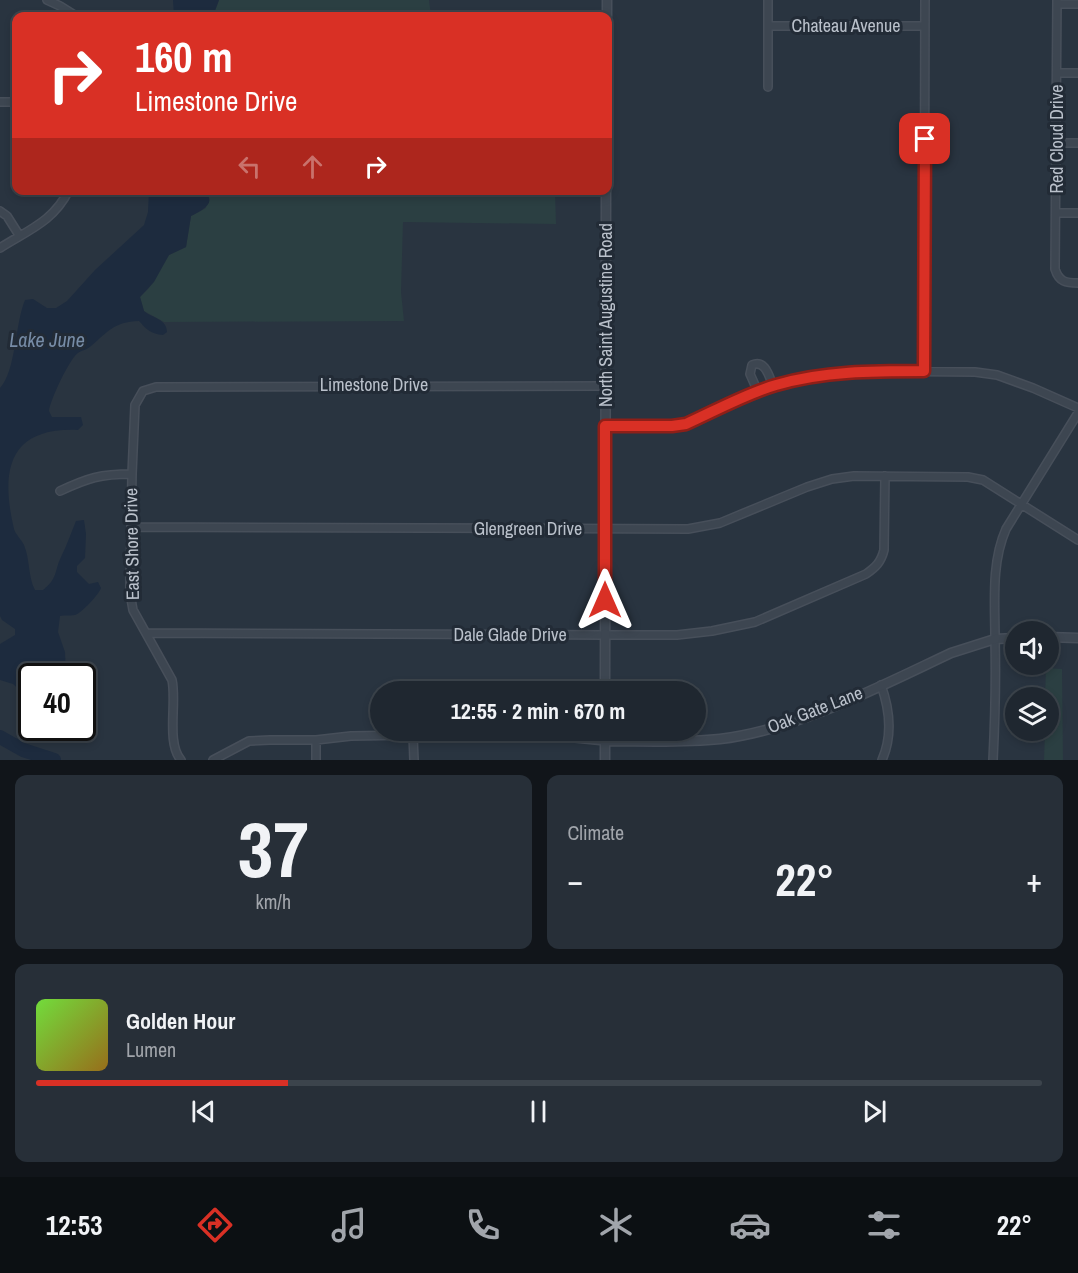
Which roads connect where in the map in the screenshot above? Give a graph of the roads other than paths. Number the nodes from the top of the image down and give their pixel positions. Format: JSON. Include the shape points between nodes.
{"nodes":[{"id":1,"x":47,"y":0,"type":"edge"},
{"id":2,"x":768,"y":0,"type":"edge"},
{"id":3,"x":925,"y":0,"type":"edge"},
{"id":4,"x":1057,"y":2,"type":"edge"},
{"id":5,"x":1078,"y":4,"type":"edge"},
{"id":6,"x":69,"y":12,"type":"edge"},
{"id":7,"x":768,"y":26,"type":"junction"},
{"id":8,"x":924,"y":26,"type":"junction"},
{"id":9,"x":1057,"y":73,"type":"junction"},
{"id":10,"x":1078,"y":73,"type":"edge"},
{"id":11,"x":768,"y":87,"type":"dead end"},
{"id":12,"x":1057,"y":143,"type":"junction"},
{"id":13,"x":1078,"y":143,"type":"edge"},
{"id":14,"x":66,"y":195,"type":"edge"},
{"id":15,"x":606,"y":195,"type":"edge"},
{"id":16,"x":0,"y":211,"type":"edge"},
{"id":17,"x":1057,"y":213,"type":"junction"},
{"id":18,"x":1078,"y":213,"type":"edge"},
{"id":19,"x":19,"y":235,"type":"junction"},
{"id":20,"x":0,"y":248,"type":"edge"},
{"id":21,"x":1078,"y":283,"type":"edge"},
{"id":22,"x":924,"y":371,"type":"junction"},
{"id":23,"x":606,"y":386,"type":"junction"},
{"id":24,"x":773,"y":386,"type":"junction"},
{"id":25,"x":143,"y":391,"type":"joint"},
{"id":26,"x":758,"y":392,"type":"junction"},
{"id":27,"x":1078,"y":410,"type":"edge"},
{"id":28,"x":605,"y":426,"type":"junction"},
{"id":29,"x":132,"y":474,"type":"junction"},
{"id":30,"x":885,"y":476,"type":"junction"},
{"id":31,"x":60,"y":491,"type":"dead end"},
{"id":32,"x":1021,"y":504,"type":"junction"},
{"id":33,"x":130,"y":527,"type":"junction"},
{"id":34,"x":605,"y":530,"type":"junction"},
{"id":35,"x":1078,"y":540,"type":"edge"},
{"id":36,"x":146,"y":633,"type":"junction"},
{"id":37,"x":605,"y":635,"type":"junction"},
{"id":38,"x":1059,"y":637,"type":"edge"},
{"id":39,"x":1078,"y":638,"type":"edge"},
{"id":40,"x":995,"y":639,"type":"junction"},
{"id":41,"x":1005,"y":639,"type":"edge"},
{"id":42,"x":605,"y":681,"type":"edge"},
{"id":43,"x":881,"y":685,"type":"junction"},
{"id":44,"x":370,"y":736,"type":"edge"},
{"id":45,"x":316,"y":740,"type":"junction"},
{"id":46,"x":706,"y":740,"type":"edge"},
{"id":47,"x":413,"y":741,"type":"edge"},
{"id":48,"x":605,"y":741,"type":"edge"},
{"id":49,"x":181,"y":760,"type":"edge"},
{"id":50,"x":213,"y":760,"type":"edge"},
{"id":51,"x":316,"y":760,"type":"edge"},
{"id":52,"x":414,"y":760,"type":"edge"},
{"id":53,"x":605,"y":760,"type":"edge"},
{"id":54,"x":882,"y":760,"type":"edge"},
{"id":55,"x":993,"y":760,"type":"edge"}],
"edges":[{"from":1,"to":6,"type":"street"},
{"from":2,"to":7,"type":"street"},
{"from":3,"to":8,"type":"street"},
{"from":4,"to":5,"type":"street"},
{"from":4,"to":9,"type":"street","name":"Red Cloud Drive"},
{"from":7,"to":8,"type":"street","name":"Chateau Avenue"},
{"from":7,"to":11,"type":"street"},
{"from":8,"to":22,"type":"street"},
{"from":9,"to":10,"type":"street"},
{"from":9,"to":12,"type":"street","name":"Red Cloud Drive"},
{"from":12,"to":13,"type":"street"},
{"from":12,"to":17,"type":"street","name":"Red Cloud Drive"},
{"from":14,"to":19,"type":"street","via":[[37,227]]},
{"from":15,"to":23,"type":"street","name":"North Saint Augustine Road"},
{"from":16,"to":19,"type":"street","via":[[8,216]]},
{"from":17,"to":18,"type":"street"},
{"from":17,"to":21,"type":"street","name":"Red Cloud Drive","via":[[1057,277]]},
{"from":19,"to":20,"type":"street"},
{"from":22,"to":24,"type":"street","via":[[838,373]]},
{"from":22,"to":27,"type":"street","via":[[997,375]]},
{"from":23,"to":25,"type":"street","name":"Limestone Drive","via":[[156,387]]},
{"from":23,"to":28,"type":"street","name":"North Saint Augustine Road"},
{"from":24,"to":26,"type":"street"},
{"from":24,"to":26,"type":"street","via":[[765,368],[756,363],[750,374]]},
{"from":25,"to":29,"type":"street","name":"East Shore Drive","via":[[135,405]]},
{"from":26,"to":28,"type":"street","via":[[686,424]]},
{"from":27,"to":32,"type":"street"},
{"from":28,"to":34,"type":"street","name":"North Saint Augustine Road"},
{"from":29,"to":31,"type":"street","via":[[88,478]]},
{"from":29,"to":33,"type":"street","name":"East Shore Drive"},
{"from":30,"to":32,"type":"street","name":"Glengreen Drive","via":[[983,480]]},
{"from":30,"to":34,"type":"street","name":"Glengreen Drive","via":[[832,479],[720,524],[663,531]]},
{"from":30,"to":37,"type":"street","name":"Dale Glade Drive","via":[[884,550],[881,561],[866,574],[754,622],[677,635]]},
{"from":32,"to":35,"type":"street","name":"Glengreen Drive"},
{"from":32,"to":40,"type":"street","via":[[1006,529],[997,558]]},
{"from":33,"to":34,"type":"street","name":"Glengreen Drive"},
{"from":33,"to":36,"type":"street","name":"East Shore Drive","via":[[130,593],[133,610]]},
{"from":34,"to":37,"type":"street","name":"North Saint Augustine Road"},
{"from":36,"to":37,"type":"street","name":"Dale Glade Drive"},
{"from":36,"to":49,"type":"street","name":"East Shore Drive","via":[[172,680],[173,741]]},
{"from":37,"to":42,"type":"street","name":"North Saint Augustine Road"},
{"from":38,"to":39,"type":"street"},
{"from":40,"to":41,"type":"street","name":"Oak Gate Lane"},
{"from":40,"to":43,"type":"street","name":"Oak Gate Lane","via":[[951,653]]},
{"from":40,"to":55,"type":"street"},
{"from":43,"to":46,"type":"street","name":"Oak Gate Lane","via":[[803,718],[749,734]]},
{"from":43,"to":54,"type":"street","via":[[890,733]]},
{"from":44,"to":45,"type":"street"},
{"from":45,"to":50,"type":"street","via":[[249,741]]},
{"from":45,"to":51,"type":"street"},
{"from":47,"to":52,"type":"street"},
{"from":48,"to":53,"type":"street"}]}
